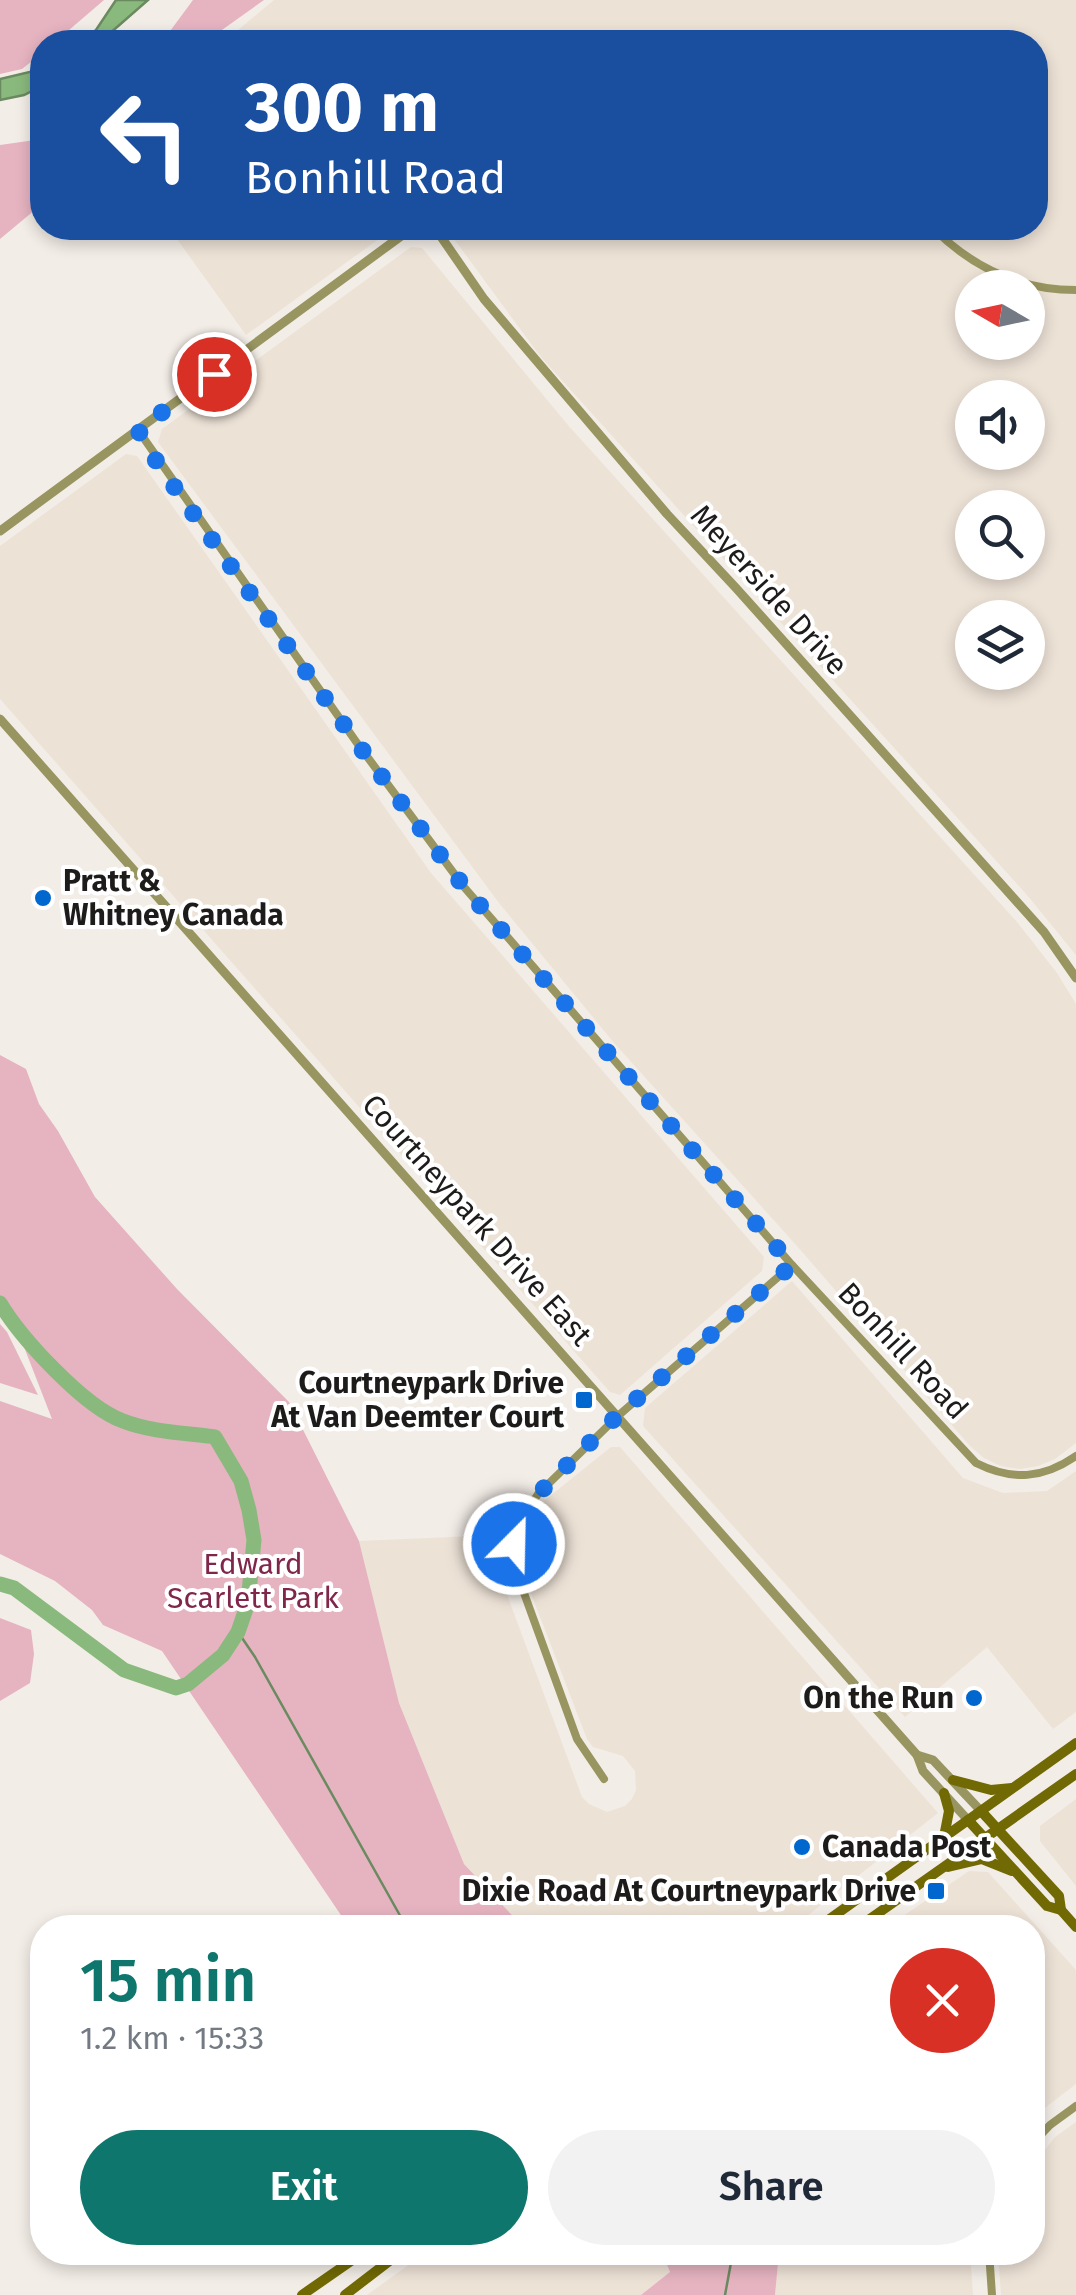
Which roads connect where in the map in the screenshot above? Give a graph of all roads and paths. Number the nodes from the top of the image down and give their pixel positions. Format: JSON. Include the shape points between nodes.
{"nodes":[{"id":1,"x":396,"y":240,"type":"edge"},
{"id":2,"x":443,"y":240,"type":"edge"},
{"id":3,"x":946,"y":240,"type":"edge"},
{"id":4,"x":1076,"y":290,"type":"edge"},
{"id":5,"x":138,"y":430,"type":"junction"},
{"id":6,"x":0,"y":531,"type":"edge"},
{"id":7,"x":0,"y":719,"type":"edge"},
{"id":8,"x":1076,"y":978,"type":"edge"},
{"id":9,"x":792,"y":1265,"type":"junction"},
{"id":10,"x":618,"y":1415,"type":"junction"},
{"id":11,"x":1076,"y":1456,"type":"edge"},
{"id":12,"x":1076,"y":1743,"type":"edge"},
{"id":13,"x":918,"y":1755,"type":"junction"},
{"id":14,"x":1076,"y":1774,"type":"edge"},
{"id":15,"x":604,"y":1779,"type":"dead end"},
{"id":16,"x":953,"y":1780,"type":"junction"},
{"id":17,"x":1013,"y":1788,"type":"junction"},
{"id":18,"x":944,"y":1793,"type":"junction"},
{"id":19,"x":1026,"y":1809,"type":"junction"},
{"id":20,"x":981,"y":1811,"type":"junction"},
{"id":21,"x":968,"y":1820,"type":"junction"},
{"id":22,"x":998,"y":1830,"type":"junction"},
{"id":23,"x":943,"y":1838,"type":"junction"},
{"id":24,"x":986,"y":1838,"type":"junction"},
{"id":25,"x":1019,"y":1854,"type":"junction"},
{"id":26,"x":936,"y":1871,"type":"junction"},
{"id":27,"x":1018,"y":1874,"type":"junction"},
{"id":28,"x":1061,"y":1910,"type":"junction"},
{"id":29,"x":836,"y":1915,"type":"edge"},
{"id":30,"x":875,"y":1915,"type":"edge"},
{"id":31,"x":1076,"y":1927,"type":"edge"},
{"id":32,"x":1076,"y":2106,"type":"edge"},
{"id":33,"x":1045,"y":2130,"type":"edge"},
{"id":34,"x":345,"y":2265,"type":"edge"},
{"id":35,"x":383,"y":2265,"type":"edge"},
{"id":36,"x":990,"y":2265,"type":"edge"},
{"id":37,"x":302,"y":2295,"type":"edge"},
{"id":38,"x":345,"y":2295,"type":"edge"},
{"id":39,"x":992,"y":2295,"type":"edge"}],
"edges":[{"from":1,"to":5,"type":"street"},
{"from":2,"to":8,"type":"street","name":"Meyerside Drive","via":[[549,378],[1044,932]]},
{"from":3,"to":4,"type":"street","via":[[983,268],[1046,290]]},
{"from":5,"to":6,"type":"street"},
{"from":5,"to":9,"type":"street","name":"Bonhill Road","via":[[464,887]]},
{"from":7,"to":10,"type":"street","name":"Courtneypark Drive East"},
{"from":9,"to":10,"type":"street"},
{"from":9,"to":11,"type":"street","name":"Bonhill Road","via":[[976,1463],[1017,1477]]},
{"from":10,"to":13,"type":"street","name":"Courtneypark Drive East"},
{"from":10,"to":15,"type":"street","via":[[538,1494],[514,1544],[514,1565],[576,1739]]},
{"from":12,"to":17,"type":"main road"},
{"from":13,"to":16,"type":"street","name":"Courtneypark Drive East"},
{"from":13,"to":18,"type":"street","name":"Courtneypark Drive East"},
{"from":14,"to":19,"type":"main road"},
{"from":16,"to":17,"type":"main road"},
{"from":16,"to":20,"type":"street","name":"Courtneypark Drive East"},
{"from":17,"to":20,"type":"main road"},
{"from":18,"to":21,"type":"street","name":"Courtneypark Drive East"},
{"from":18,"to":23,"type":"main road","via":[[949,1812]]},
{"from":19,"to":22,"type":"main road"},
{"from":19,"to":25,"type":"main road","via":[[1014,1835]]},
{"from":20,"to":21,"type":"main road"},
{"from":20,"to":22,"type":"main road","name":"Courtneypark Drive East"},
{"from":21,"to":23,"type":"main road"},
{"from":21,"to":24,"type":"main road","name":"Courtneypark Drive East"},
{"from":22,"to":24,"type":"main road"},
{"from":22,"to":25,"type":"main road","name":"Courtneypark Drive East"},
{"from":23,"to":29,"type":"main road"},
{"from":24,"to":26,"type":"main road"},
{"from":24,"to":27,"type":"main road","name":"Courtneypark Drive East"},
{"from":25,"to":28,"type":"main road","name":"Courtneypark Drive East","via":[[1059,1896]]},
{"from":26,"to":27,"type":"main road","via":[[982,1859]]},
{"from":26,"to":30,"type":"main road"},
{"from":27,"to":28,"type":"main road","name":"Courtneypark Drive East","via":[[1047,1906]]},
{"from":28,"to":31,"type":"main road","name":"Courtneypark Drive East"},
{"from":32,"to":33,"type":"street"},
{"from":34,"to":37,"type":"main road"},
{"from":35,"to":38,"type":"main road"},
{"from":36,"to":39,"type":"street"}]}
